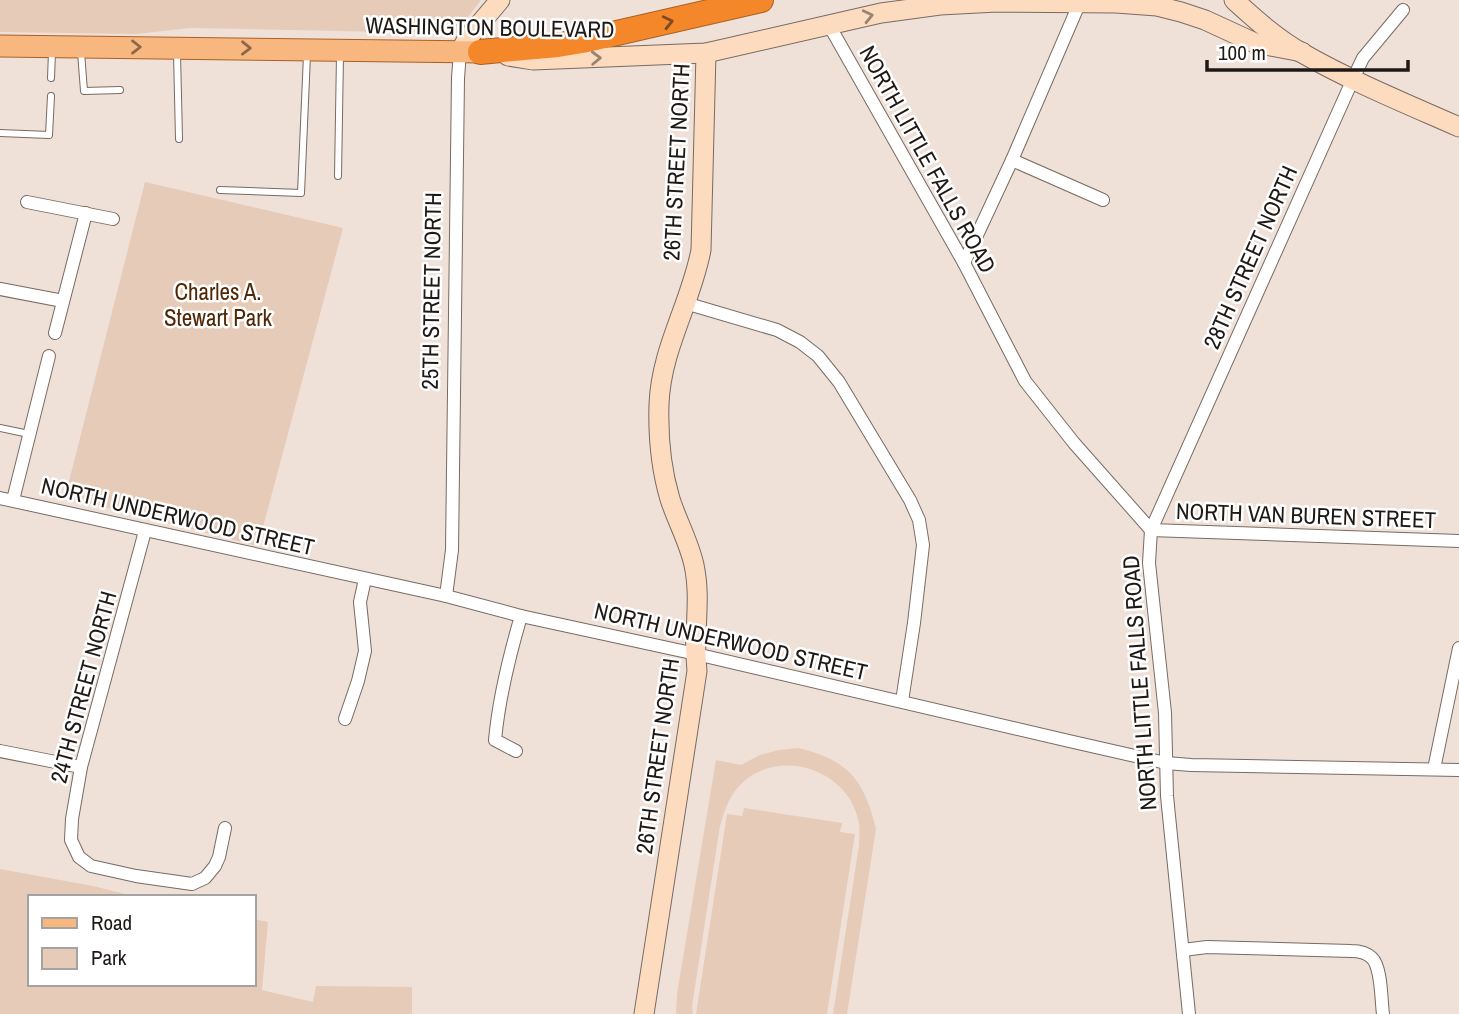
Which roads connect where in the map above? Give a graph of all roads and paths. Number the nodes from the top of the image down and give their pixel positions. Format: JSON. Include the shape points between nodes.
{"nodes":[{"id":1,"x":500,"y":0,"type":"edge"},
{"id":2,"x":761,"y":0,"type":"edge"},
{"id":3,"x":1234,"y":0,"type":"edge"},
{"id":4,"x":1080,"y":2,"type":"junction"},
{"id":5,"x":1403,"y":10,"type":"dead end"},
{"id":6,"x":829,"y":25,"type":"junction"},
{"id":7,"x":472,"y":44,"type":"junction"},
{"id":8,"x":0,"y":46,"type":"edge"},
{"id":9,"x":52,"y":47,"type":"junction"},
{"id":10,"x":80,"y":47,"type":"junction"},
{"id":11,"x":177,"y":47,"type":"junction"},
{"id":12,"x":307,"y":49,"type":"junction"},
{"id":13,"x":340,"y":50,"type":"junction"},
{"id":14,"x":1301,"y":52,"type":"junction"},
{"id":15,"x":706,"y":53,"type":"junction"},
{"id":16,"x":51,"y":78,"type":"dead end"},
{"id":17,"x":1353,"y":79,"type":"junction"},
{"id":18,"x":120,"y":90,"type":"dead end"},
{"id":19,"x":51,"y":96,"type":"dead end"},
{"id":20,"x":1459,"y":127,"type":"edge"},
{"id":21,"x":0,"y":133,"type":"edge"},
{"id":22,"x":178,"y":139,"type":"dead end"},
{"id":23,"x":1012,"y":160,"type":"junction"},
{"id":24,"x":338,"y":176,"type":"dead end"},
{"id":25,"x":220,"y":190,"type":"dead end"},
{"id":26,"x":1103,"y":200,"type":"dead end"},
{"id":27,"x":27,"y":202,"type":"dead end"},
{"id":28,"x":86,"y":214,"type":"junction"},
{"id":29,"x":113,"y":219,"type":"dead end"},
{"id":30,"x":964,"y":263,"type":"junction"},
{"id":31,"x":0,"y":289,"type":"edge"},
{"id":32,"x":63,"y":301,"type":"junction"},
{"id":33,"x":685,"y":303,"type":"junction"},
{"id":34,"x":55,"y":333,"type":"dead end"},
{"id":35,"x":49,"y":356,"type":"dead end"},
{"id":36,"x":0,"y":428,"type":"edge"},
{"id":37,"x":29,"y":434,"type":"junction"},
{"id":38,"x":4,"y":500,"type":"edge"},
{"id":39,"x":1151,"y":530,"type":"junction"},
{"id":40,"x":145,"y":531,"type":"junction"},
{"id":41,"x":1459,"y":541,"type":"edge"},
{"id":42,"x":365,"y":579,"type":"junction"},
{"id":43,"x":446,"y":596,"type":"junction"},
{"id":44,"x":521,"y":616,"type":"junction"},
{"id":45,"x":1459,"y":648,"type":"edge"},
{"id":46,"x":696,"y":654,"type":"junction"},
{"id":47,"x":902,"y":701,"type":"junction"},
{"id":48,"x":345,"y":719,"type":"dead end"},
{"id":49,"x":0,"y":751,"type":"edge"},
{"id":50,"x":516,"y":751,"type":"dead end"},
{"id":51,"x":1166,"y":763,"type":"junction"},
{"id":52,"x":81,"y":767,"type":"junction"},
{"id":53,"x":1434,"y":769,"type":"junction"},
{"id":54,"x":1459,"y":770,"type":"edge"},
{"id":55,"x":225,"y":828,"type":"dead end"},
{"id":56,"x":1183,"y":950,"type":"junction"},
{"id":57,"x":644,"y":1014,"type":"edge"},
{"id":58,"x":1189,"y":1014,"type":"edge"},
{"id":59,"x":1383,"y":1014,"type":"edge"}],
"edges":[{"from":1,"to":7,"type":"main road"},
{"from":7,"to":2,"type":"highway","one_way":true,"via":[[558,45]]},
{"from":3,"to":14,"type":"main road"},
{"from":6,"to":4,"type":"main road","name":"WASHINGTON BOULEVARD","one_way":true,"via":[[929,6]]},
{"from":4,"to":14,"type":"main road","name":"WASHINGTON BOULEVARD","via":[[1169,9],[1255,44]]},
{"from":4,"to":23,"type":"street"},
{"from":5,"to":17,"type":"street","name":"28TH STREET NORTH","via":[[1363,58]]},
{"from":6,"to":15,"type":"main road","name":"WASHINGTON BOULEVARD"},
{"from":6,"to":30,"type":"street","name":"NORTH LITTLE FALLS ROAD"},
{"from":7,"to":13,"type":"main road","name":"WASHINGTON BOULEVARD"},
{"from":7,"to":15,"type":"main road","name":"WASHINGTON BOULEVARD","one_way":true,"via":[[533,60]]},
{"from":7,"to":43,"type":"street","name":"25TH STREET NORTH"},
{"from":8,"to":9,"type":"main road","name":"WASHINGTON BOULEVARD"},
{"from":9,"to":10,"type":"main road","name":"WASHINGTON BOULEVARD"},
{"from":9,"to":16,"type":"lane"},
{"from":10,"to":11,"type":"main road","name":"WASHINGTON BOULEVARD","one_way":true},
{"from":10,"to":18,"type":"lane","via":[[84,91]]},
{"from":11,"to":12,"type":"main road","name":"WASHINGTON BOULEVARD","one_way":true},
{"from":11,"to":22,"type":"lane"},
{"from":12,"to":13,"type":"main road","name":"WASHINGTON BOULEVARD"},
{"from":12,"to":25,"type":"lane","via":[[301,193]]},
{"from":13,"to":24,"type":"lane"},
{"from":14,"to":17,"type":"main road"},
{"from":15,"to":33,"type":"main road","name":"26TH STREET NORTH","via":[[702,240]]},
{"from":17,"to":20,"type":"main road"},
{"from":17,"to":39,"type":"street","name":"28TH STREET NORTH"},
{"from":19,"to":21,"type":"lane","via":[[49,135]]},
{"from":23,"to":26,"type":"street"},
{"from":23,"to":30,"type":"street"},
{"from":27,"to":28,"type":"street"},
{"from":28,"to":29,"type":"street"},
{"from":28,"to":32,"type":"street"},
{"from":30,"to":39,"type":"street","name":"NORTH LITTLE FALLS ROAD","via":[[1025,381]]},
{"from":31,"to":32,"type":"street"},
{"from":32,"to":34,"type":"street"},
{"from":33,"to":46,"type":"main road","name":"26TH STREET NORTH","via":[[663,366],[659,430],[669,494],[695,573]]},
{"from":33,"to":47,"type":"street","via":[[771,327],[818,356],[839,382],[910,500],[923,545]]},
{"from":35,"to":37,"type":"street"},
{"from":36,"to":37,"type":"lane"},
{"from":37,"to":38,"type":"street"},
{"from":38,"to":40,"type":"street","name":"NORTH UNDERWOOD STREET"},
{"from":39,"to":41,"type":"street","name":"NORTH VAN BUREN STREET"},
{"from":39,"to":51,"type":"street","name":"NORTH LITTLE FALLS ROAD","via":[[1149,563],[1159,639]]},
{"from":40,"to":42,"type":"street","name":"NORTH UNDERWOOD STREET"},
{"from":40,"to":52,"type":"street","name":"24TH STREET NORTH"},
{"from":42,"to":43,"type":"street","name":"NORTH UNDERWOOD STREET"},
{"from":42,"to":48,"type":"street","via":[[360,602],[363,661]]},
{"from":43,"to":44,"type":"street","name":"NORTH UNDERWOOD STREET"},
{"from":44,"to":46,"type":"street","name":"NORTH UNDERWOOD STREET"},
{"from":44,"to":50,"type":"street","via":[[506,668],[495,740]]},
{"from":45,"to":53,"type":"street"},
{"from":46,"to":47,"type":"street","name":"NORTH UNDERWOOD STREET"},
{"from":46,"to":57,"type":"main road","name":"26TH STREET NORTH"},
{"from":47,"to":51,"type":"street","name":"NORTH UNDERWOOD STREET"},
{"from":49,"to":52,"type":"street"},
{"from":51,"to":53,"type":"street","name":"NORTH UNDERWOOD STREET"},
{"from":51,"to":56,"type":"street","name":"NORTH LITTLE FALLS ROAD"},
{"from":52,"to":55,"type":"street","name":"24TH STREET NORTH","via":[[71,834],[77,854],[95,868],[192,884],[215,866]]},
{"from":53,"to":54,"type":"street","name":"NORTH UNDERWOOD STREET"},
{"from":56,"to":58,"type":"street","name":"NORTH LITTLE FALLS ROAD"},
{"from":56,"to":59,"type":"street","via":[[1363,953],[1376,965]]}]}
